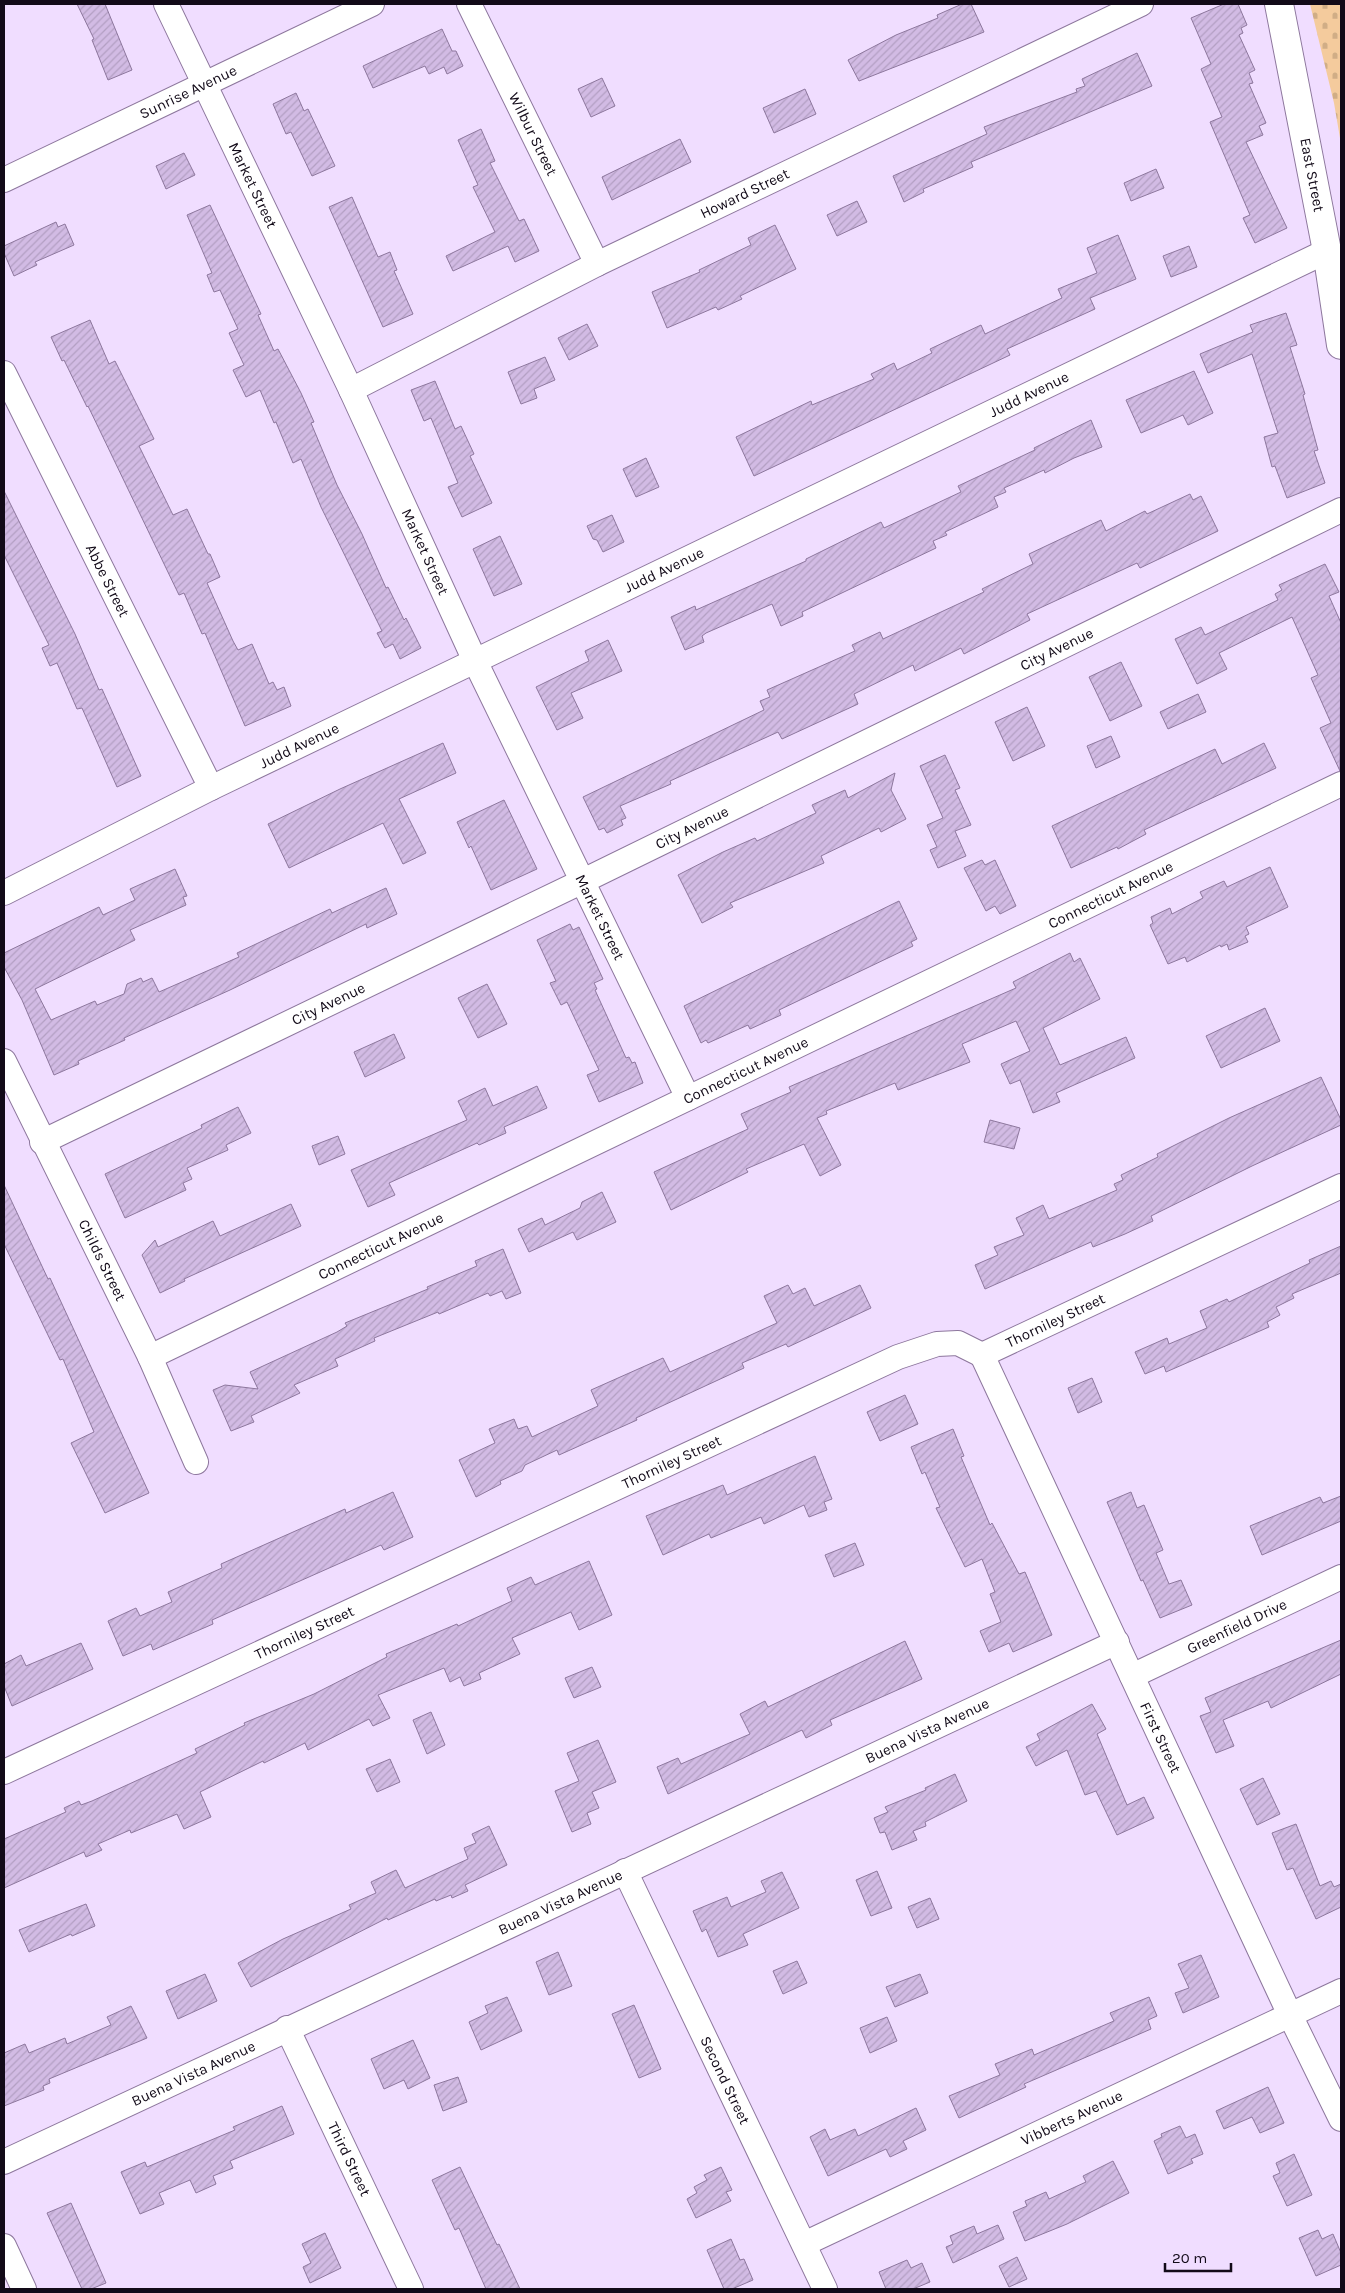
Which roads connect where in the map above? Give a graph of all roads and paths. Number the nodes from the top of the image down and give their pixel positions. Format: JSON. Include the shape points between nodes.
{"nodes":[{"id":1,"x":166,"y":4,"type":"edge"},
{"id":2,"x":372,"y":4,"type":"edge"},
{"id":3,"x":469,"y":4,"type":"edge"},
{"id":4,"x":1141,"y":4,"type":"edge"},
{"id":5,"x":1279,"y":4,"type":"edge"},
{"id":6,"x":204,"y":84,"type":"junction"},
{"id":7,"x":4,"y":180,"type":"edge"},
{"id":8,"x":1327,"y":251,"type":"junction"},
{"id":9,"x":597,"y":264,"type":"junction"},
{"id":10,"x":1341,"y":345,"type":"edge"},
{"id":11,"x":4,"y":373,"type":"edge"},
{"id":12,"x":351,"y":390,"type":"junction"},
{"id":13,"x":1341,"y":510,"type":"edge"},
{"id":14,"x":475,"y":661,"type":"junction"},
{"id":15,"x":1341,"y":784,"type":"edge"},
{"id":16,"x":211,"y":788,"type":"junction"},
{"id":17,"x":583,"y":881,"type":"junction"},
{"id":18,"x":4,"y":893,"type":"edge"},
{"id":19,"x":4,"y":1061,"type":"edge"},
{"id":20,"x":688,"y":1098,"type":"junction"},
{"id":21,"x":42,"y":1142,"type":"junction"},
{"id":22,"x":1341,"y":1186,"type":"edge"},
{"id":23,"x":982,"y":1355,"type":"junction"},
{"id":24,"x":150,"y":1357,"type":"junction"},
{"id":25,"x":196,"y":1462,"type":"dead end"},
{"id":26,"x":1341,"y":1577,"type":"edge"},
{"id":27,"x":1117,"y":1642,"type":"junction"},
{"id":28,"x":1132,"y":1676,"type":"junction"},
{"id":29,"x":4,"y":1772,"type":"edge"},
{"id":30,"x":625,"y":1871,"type":"junction"},
{"id":31,"x":1341,"y":1991,"type":"edge"},
{"id":32,"x":1290,"y":2015,"type":"junction"},
{"id":33,"x":287,"y":2028,"type":"junction"},
{"id":34,"x":1341,"y":2120,"type":"edge"},
{"id":35,"x":4,"y":2162,"type":"edge"},
{"id":36,"x":804,"y":2244,"type":"junction"},
{"id":37,"x":4,"y":2246,"type":"edge"},
{"id":38,"x":24,"y":2289,"type":"edge"},
{"id":39,"x":411,"y":2289,"type":"edge"},
{"id":40,"x":826,"y":2289,"type":"edge"}],
"edges":[{"from":1,"to":6,"type":"street","name":"Market Street"},
{"from":2,"to":6,"type":"street","name":"Sunrise Avenue"},
{"from":3,"to":9,"type":"street","name":"Wilbur Street"},
{"from":4,"to":9,"type":"street","name":"Howard Street"},
{"from":5,"to":8,"type":"street","name":"East Street"},
{"from":6,"to":7,"type":"street","name":"Sunrise Avenue"},
{"from":6,"to":12,"type":"street","name":"Market Street"},
{"from":8,"to":10,"type":"street","name":"East Street"},
{"from":8,"to":14,"type":"street","name":"Judd Avenue"},
{"from":9,"to":12,"type":"street","name":"Howard Street"},
{"from":11,"to":16,"type":"street","name":"Abbe Street"},
{"from":12,"to":14,"type":"street","name":"Market Street"},
{"from":13,"to":17,"type":"street","name":"City Avenue"},
{"from":14,"to":16,"type":"street","name":"Judd Avenue"},
{"from":14,"to":17,"type":"street","name":"Market Street"},
{"from":15,"to":20,"type":"street","name":"Connecticut Avenue"},
{"from":16,"to":18,"type":"street","name":"Judd Avenue"},
{"from":17,"to":20,"type":"street","name":"Market Street"},
{"from":17,"to":21,"type":"street","name":"City Avenue"},
{"from":19,"to":21,"type":"street","name":"Childs Street"},
{"from":20,"to":24,"type":"street","name":"Connecticut Avenue"},
{"from":21,"to":24,"type":"street","name":"Childs Street"},
{"from":22,"to":23,"type":"street","name":"Thorniley Street"},
{"from":23,"to":27,"type":"street","name":"First Street"},
{"from":23,"to":29,"type":"street","name":"Thorniley Street","via":[[958,1343],[938,1344],[898,1357]]},
{"from":24,"to":25,"type":"street","name":"Childs Street"},
{"from":26,"to":28,"type":"street","name":"Greenfield Drive"},
{"from":27,"to":28,"type":"street","name":"First Street"},
{"from":27,"to":30,"type":"street","name":"Buena Vista Avenue"},
{"from":28,"to":32,"type":"street","name":"First Street"},
{"from":30,"to":33,"type":"street","name":"Buena Vista Avenue"},
{"from":30,"to":36,"type":"street","name":"Second Street"},
{"from":31,"to":32,"type":"street","name":"Vibberts Avenue"},
{"from":32,"to":34,"type":"street","name":"First Street"},
{"from":32,"to":36,"type":"street","name":"Vibberts Avenue"},
{"from":33,"to":35,"type":"street","name":"Buena Vista Avenue"},
{"from":33,"to":39,"type":"street","name":"Third Street"},
{"from":36,"to":40,"type":"street","name":"Second Street"},
{"from":37,"to":38,"type":"street"}]}
